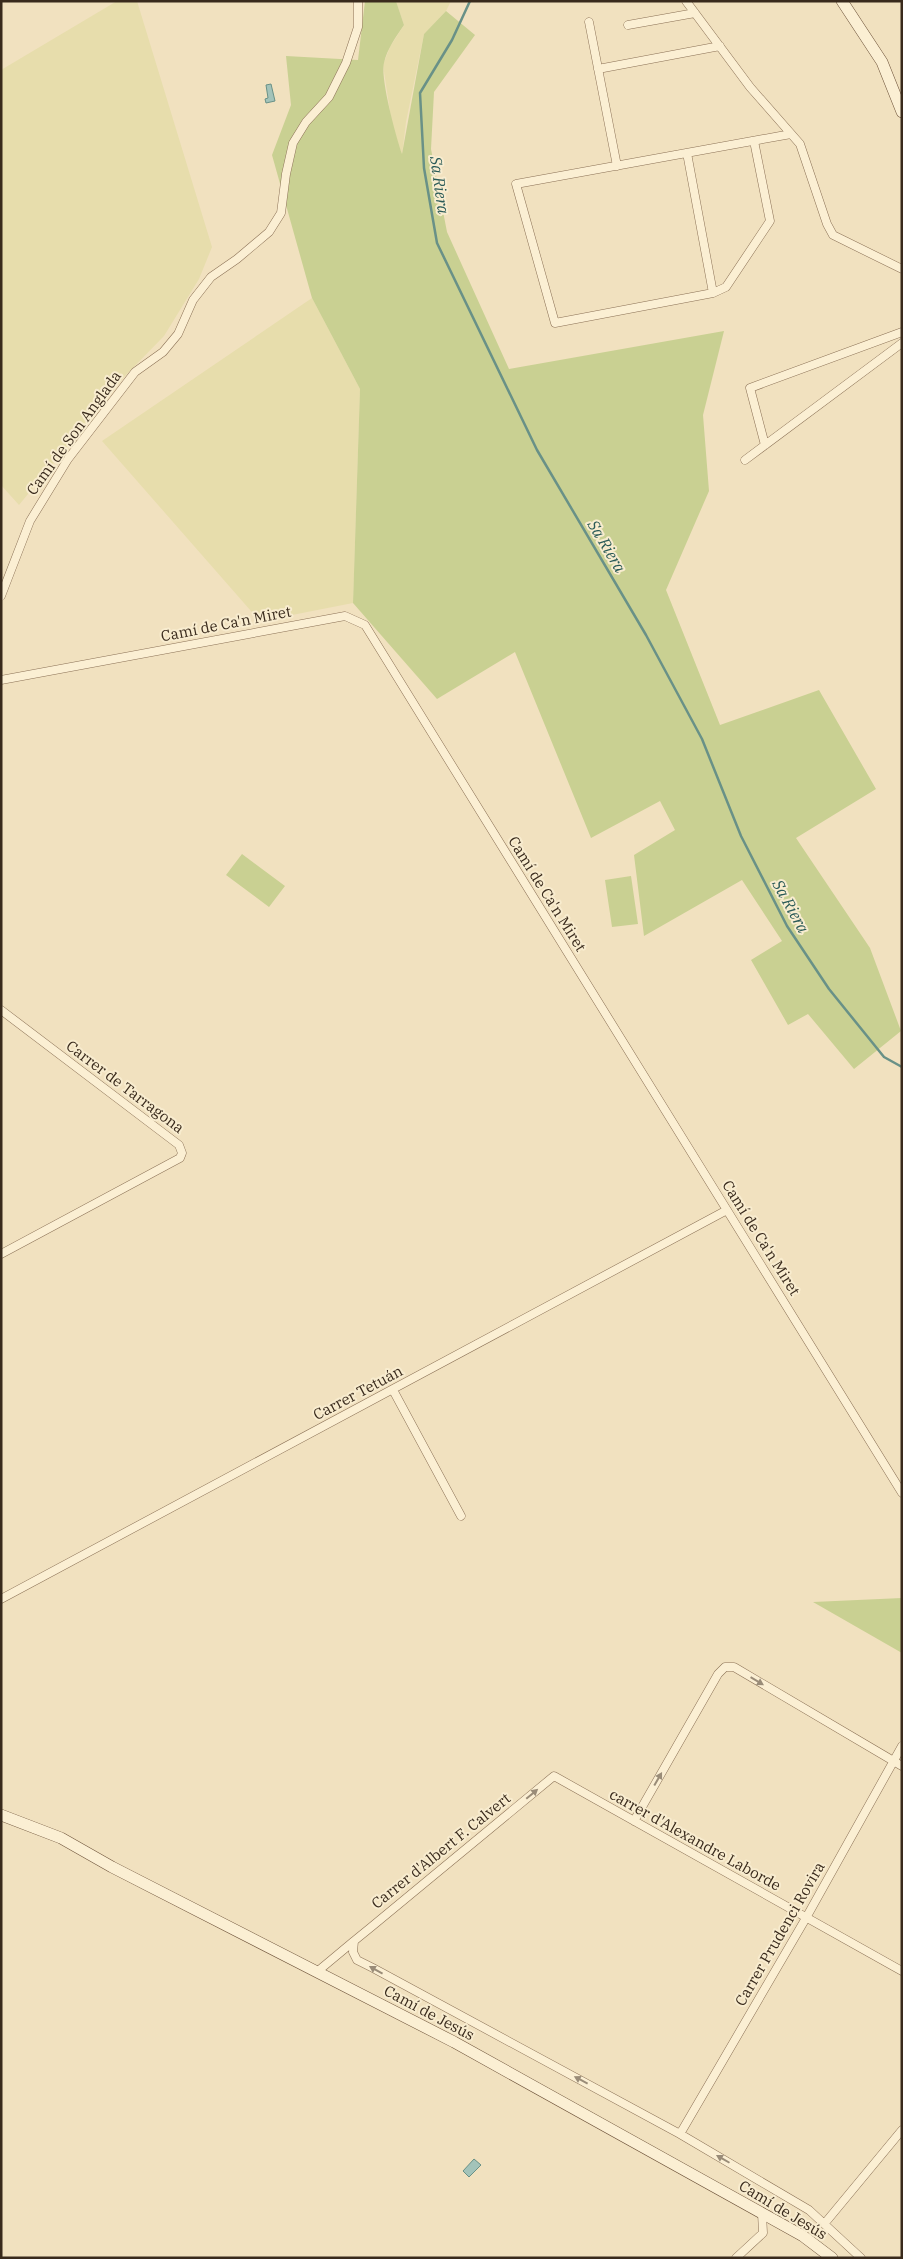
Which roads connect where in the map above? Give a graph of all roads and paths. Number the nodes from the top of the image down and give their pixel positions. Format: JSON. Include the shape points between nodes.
{"nodes":[{"id":1,"x":358,"y":1,"type":"edge"},
{"id":2,"x":686,"y":1,"type":"edge"},
{"id":3,"x":842,"y":1,"type":"edge"},
{"id":4,"x":695,"y":13,"type":"junction"},
{"id":5,"x":589,"y":22,"type":"dead end"},
{"id":6,"x":628,"y":25,"type":"dead end"},
{"id":7,"x":720,"y":46,"type":"junction"},
{"id":8,"x":598,"y":69,"type":"junction"},
{"id":9,"x":902,"y":112,"type":"edge"},
{"id":10,"x":791,"y":134,"type":"junction"},
{"id":11,"x":754,"y":141,"type":"junction"},
{"id":12,"x":687,"y":153,"type":"junction"},
{"id":13,"x":618,"y":166,"type":"junction"},
{"id":14,"x":902,"y":269,"type":"edge"},
{"id":15,"x":713,"y":293,"type":"junction"},
{"id":16,"x":902,"y":332,"type":"edge"},
{"id":17,"x":902,"y":343,"type":"edge"},
{"id":18,"x":765,"y":445,"type":"junction"},
{"id":19,"x":745,"y":460,"type":"dead end"},
{"id":20,"x":1,"y":596,"type":"edge"},
{"id":21,"x":1,"y":680,"type":"edge"},
{"id":22,"x":1,"y":1010,"type":"edge"},
{"id":23,"x":728,"y":1210,"type":"junction"},
{"id":24,"x":1,"y":1254,"type":"edge"},
{"id":25,"x":393,"y":1390,"type":"junction"},
{"id":26,"x":902,"y":1493,"type":"edge"},
{"id":27,"x":461,"y":1516,"type":"dead end"},
{"id":28,"x":1,"y":1599,"type":"edge"},
{"id":29,"x":902,"y":1746,"type":"edge"},
{"id":30,"x":894,"y":1761,"type":"junction"},
{"id":31,"x":902,"y":1766,"type":"edge"},
{"id":32,"x":554,"y":1776,"type":"joint"},
{"id":33,"x":1,"y":1815,"type":"edge"},
{"id":34,"x":634,"y":1821,"type":"junction"},
{"id":35,"x":806,"y":1918,"type":"junction"},
{"id":36,"x":354,"y":1942,"type":"junction"},
{"id":37,"x":318,"y":1971,"type":"junction"},
{"id":38,"x":902,"y":1971,"type":"edge"},
{"id":39,"x":902,"y":2130,"type":"edge"},
{"id":40,"x":680,"y":2134,"type":"junction"},
{"id":41,"x":762,"y":2213,"type":"junction"},
{"id":42,"x":826,"y":2223,"type":"junction"},
{"id":43,"x":736,"y":2258,"type":"edge"},
{"id":44,"x":832,"y":2258,"type":"edge"},
{"id":45,"x":862,"y":2258,"type":"edge"}],
"edges":[{"from":1,"to":20,"type":"street","name":"Camí de Son Anglada","via":[[358,27],[346,63],[329,97],[292,143],[280,213],[269,232],[211,278],[193,300],[178,334],[163,352],[135,372],[80,444],[30,521]]},
{"from":2,"to":4,"type":"street"},
{"from":3,"to":9,"type":"street","via":[[882,62]]},
{"from":4,"to":6,"type":"street"},
{"from":4,"to":7,"type":"street"},
{"from":5,"to":8,"type":"street"},
{"from":7,"to":8,"type":"street"},
{"from":7,"to":10,"type":"street"},
{"from":8,"to":13,"type":"street"},
{"from":10,"to":11,"type":"street"},
{"from":10,"to":14,"type":"street","via":[[800,144],[832,235]]},
{"from":11,"to":12,"type":"street"},
{"from":11,"to":15,"type":"street","via":[[770,221],[726,287]]},
{"from":12,"to":13,"type":"street"},
{"from":12,"to":15,"type":"street"},
{"from":13,"to":15,"type":"street","via":[[516,184],[555,323]]},
{"from":16,"to":18,"type":"street","via":[[750,388]]},
{"from":17,"to":18,"type":"street"},
{"from":18,"to":19,"type":"street"},
{"from":21,"to":23,"type":"street","name":"Camí de Ca'n Miret","via":[[345,616],[365,625]]},
{"from":22,"to":24,"type":"street","name":"Carrer de Tarragona","via":[[179,1145],[182,1152],[180,1158]]},
{"from":23,"to":25,"type":"street","name":"Carrer Tetuán"},
{"from":23,"to":26,"type":"street","name":"Camí de Ca'n Miret"},
{"from":25,"to":27,"type":"street"},
{"from":25,"to":28,"type":"street","name":"Carrer Tetuán"},
{"from":29,"to":30,"type":"street","name":"Carrer Prudenci Rovira"},
{"from":30,"to":31,"type":"street"},
{"from":34,"to":30,"type":"street","one_way":true,"via":[[725,1666],[734,1667]]},
{"from":30,"to":35,"type":"street","name":"Carrer Prudenci Rovira"},
{"from":32,"to":34,"type":"street","name":"carrer d'Alexandre Laborde"},
{"from":36,"to":32,"type":"street","name":"Carrer d'Albert F. Calvert","one_way":true},
{"from":33,"to":37,"type":"street","name":"Camí de Jesús","via":[[61,1838]]},
{"from":34,"to":35,"type":"street","name":"carrer d'Alexandre Laborde"},
{"from":35,"to":38,"type":"street","name":"carrer d'Alexandre Laborde"},
{"from":35,"to":40,"type":"street","name":"Carrer Prudenci Rovira"},
{"from":36,"to":37,"type":"street","name":"Carrer d'Albert F. Calvert"},
{"from":40,"to":36,"type":"street","name":"Camí de Jesús","one_way":true,"via":[[357,1960],[353,1952]]},
{"from":37,"to":41,"type":"street","name":"Camí de Jesús"},
{"from":39,"to":42,"type":"street"},
{"from":42,"to":40,"type":"street","name":"Camí de Jesús","one_way":true,"via":[[810,2210]]},
{"from":41,"to":43,"type":"street","via":[[763,2233]]},
{"from":41,"to":44,"type":"street","name":"Camí de Jesús","via":[[803,2236]]},
{"from":42,"to":45,"type":"street","name":"Camí de Jesús"}]}
